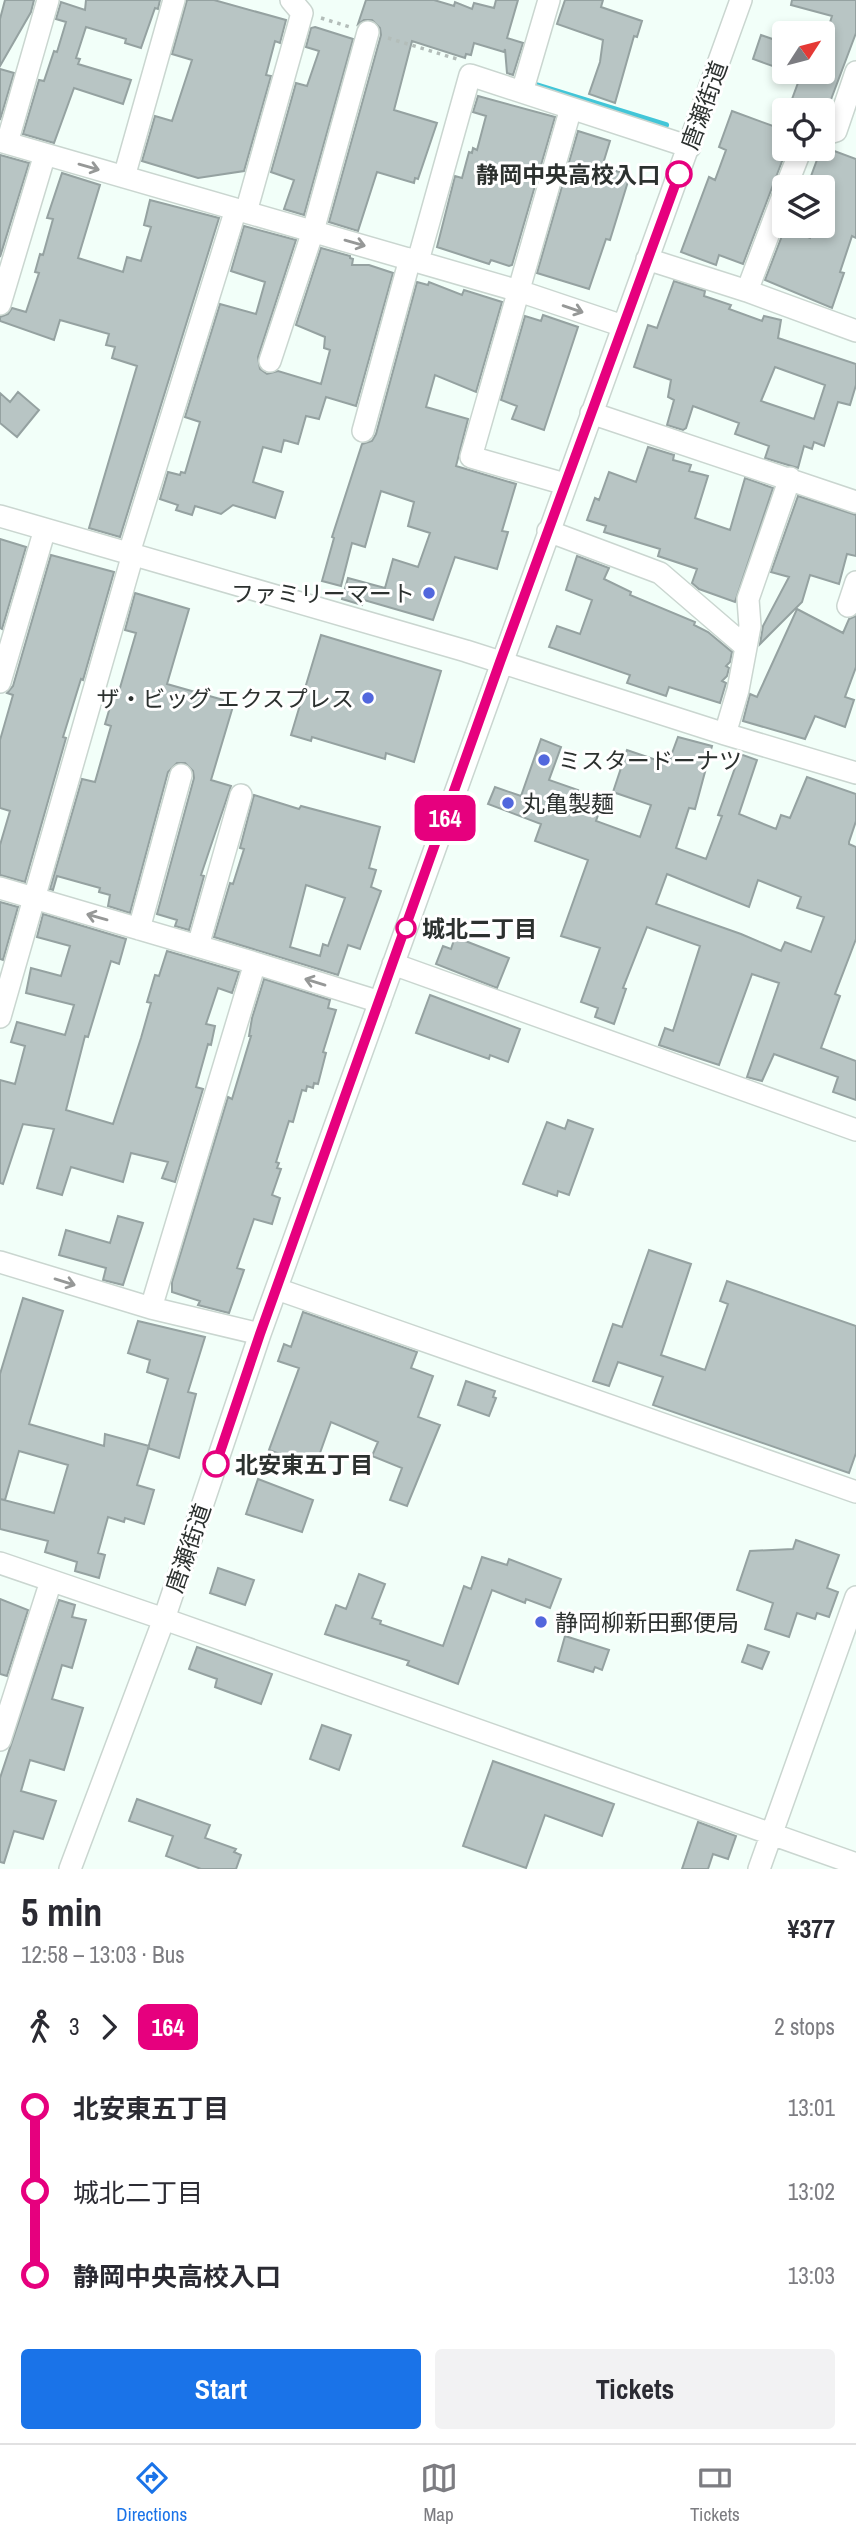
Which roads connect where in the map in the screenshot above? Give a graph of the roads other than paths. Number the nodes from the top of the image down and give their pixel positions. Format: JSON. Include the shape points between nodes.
{"nodes":[{"id":1,"x":48,"y":0,"type":"edge"},
{"id":2,"x":174,"y":0,"type":"edge"},
{"id":3,"x":548,"y":0,"type":"edge"},
{"id":4,"x":741,"y":0,"type":"edge"},
{"id":5,"x":297,"y":6,"type":"edge"},
{"id":6,"x":368,"y":32,"type":"road end"},
{"id":7,"x":856,"y":72,"type":"edge"},
{"id":8,"x":523,"y":92,"type":"junction"},
{"id":9,"x":571,"y":108,"type":"junction"},
{"id":10,"x":835,"y":131,"type":"edge"},
{"id":11,"x":4,"y":142,"type":"edge"},
{"id":12,"x":690,"y":147,"type":"junction"},
{"id":13,"x":45,"y":154,"type":"junction"},
{"id":14,"x":124,"y":177,"type":"junction"},
{"id":15,"x":241,"y":210,"type":"junction"},
{"id":16,"x":772,"y":225,"type":"edge"},
{"id":17,"x":313,"y":231,"type":"junction"},
{"id":18,"x":647,"y":259,"type":"junction"},
{"id":19,"x":414,"y":260,"type":"junction"},
{"id":20,"x":519,"y":291,"type":"junction"},
{"id":21,"x":747,"y":291,"type":"junction"},
{"id":22,"x":0,"y":304,"type":"edge"},
{"id":23,"x":623,"y":327,"type":"junction"},
{"id":24,"x":856,"y":331,"type":"edge"},
{"id":25,"x":270,"y":361,"type":"dead end"},
{"id":26,"x":591,"y":413,"type":"junction"},
{"id":27,"x":363,"y":431,"type":"dead end"},
{"id":28,"x":790,"y":478,"type":"junction"},
{"id":29,"x":565,"y":484,"type":"junction"},
{"id":30,"x":856,"y":502,"type":"edge"},
{"id":31,"x":0,"y":516,"type":"edge"},
{"id":32,"x":45,"y":529,"type":"junction"},
{"id":33,"x":548,"y":531,"type":"junction"},
{"id":34,"x":131,"y":554,"type":"junction"},
{"id":35,"x":856,"y":582,"type":"edge"},
{"id":36,"x":848,"y":606,"type":"dead end"},
{"id":37,"x":746,"y":647,"type":"junction"},
{"id":38,"x":500,"y":662,"type":"junction"},
{"id":39,"x":0,"y":682,"type":"edge"},
{"id":40,"x":725,"y":734,"type":"junction"},
{"id":41,"x":856,"y":773,"type":"edge"},
{"id":42,"x":181,"y":775,"type":"dead end"},
{"id":43,"x":241,"y":795,"type":"dead end"},
{"id":44,"x":0,"y":888,"type":"edge"},
{"id":45,"x":36,"y":899,"type":"junction"},
{"id":46,"x":139,"y":929,"type":"junction"},
{"id":47,"x":198,"y":946,"type":"junction"},
{"id":48,"x":255,"y":963,"type":"junction"},
{"id":49,"x":393,"y":964,"type":"junction"},
{"id":50,"x":380,"y":1002,"type":"junction"},
{"id":51,"x":0,"y":1017,"type":"edge"},
{"id":52,"x":856,"y":1130,"type":"edge"},
{"id":53,"x":0,"y":1262,"type":"edge"},
{"id":54,"x":276,"y":1289,"type":"junction"},
{"id":55,"x":151,"y":1308,"type":"junction"},
{"id":56,"x":260,"y":1334,"type":"junction"},
{"id":57,"x":856,"y":1492,"type":"edge"},
{"id":58,"x":0,"y":1563,"type":"edge"},
{"id":59,"x":51,"y":1581,"type":"junction"},
{"id":60,"x":856,"y":1597,"type":"edge"},
{"id":61,"x":164,"y":1619,"type":"junction"},
{"id":62,"x":0,"y":1740,"type":"edge"},
{"id":63,"x":771,"y":1835,"type":"junction"},
{"id":64,"x":856,"y":1864,"type":"edge"},
{"id":65,"x":70,"y":1869,"type":"edge"},
{"id":66,"x":759,"y":1869,"type":"edge"}],
"edges":[{"from":1,"to":11,"type":"street"},
{"from":2,"to":14,"type":"street"},
{"from":3,"to":8,"type":"street"},
{"from":4,"to":12,"type":"street","name":"唐瀬街道"},
{"from":5,"to":15,"type":"street"},
{"from":6,"to":17,"type":"street"},
{"from":7,"to":10,"type":"street"},
{"from":8,"to":9,"type":"street"},
{"from":8,"to":19,"type":"street","via":[[470,75]]},
{"from":9,"to":12,"type":"street"},
{"from":9,"to":20,"type":"street"},
{"from":11,"to":13,"type":"street"},
{"from":12,"to":18,"type":"street","name":"唐瀬街道"},
{"from":13,"to":14,"type":"street","one_way":true},
{"from":13,"to":22,"type":"street"},
{"from":14,"to":15,"type":"street"},
{"from":15,"to":17,"type":"street"},
{"from":15,"to":34,"type":"street"},
{"from":16,"to":21,"type":"street"},
{"from":17,"to":19,"type":"street","one_way":true},
{"from":17,"to":25,"type":"street"},
{"from":18,"to":21,"type":"street"},
{"from":18,"to":23,"type":"street","name":"唐瀬街道"},
{"from":19,"to":20,"type":"street"},
{"from":19,"to":27,"type":"street"},
{"from":20,"to":23,"type":"street","one_way":true},
{"from":20,"to":29,"type":"street","via":[[471,457]]},
{"from":21,"to":24,"type":"street"},
{"from":23,"to":26,"type":"street","name":"唐瀬街道"},
{"from":26,"to":28,"type":"street"},
{"from":26,"to":29,"type":"street","name":"唐瀬街道"},
{"from":28,"to":30,"type":"street"},
{"from":28,"to":37,"type":"street","via":[[748,599]]},
{"from":29,"to":33,"type":"street","name":"唐瀬街道"},
{"from":31,"to":32,"type":"street"},
{"from":32,"to":34,"type":"street"},
{"from":32,"to":39,"type":"street"},
{"from":33,"to":37,"type":"street","via":[[660,573]]},
{"from":33,"to":38,"type":"street","name":"唐瀬街道"},
{"from":34,"to":38,"type":"street"},
{"from":34,"to":45,"type":"street"},
{"from":35,"to":36,"type":"street"},
{"from":37,"to":40,"type":"street"},
{"from":38,"to":40,"type":"street"},
{"from":38,"to":49,"type":"street","name":"唐瀬街道"},
{"from":40,"to":41,"type":"street"},
{"from":42,"to":46,"type":"street"},
{"from":43,"to":47,"type":"street"},
{"from":44,"to":45,"type":"street"},
{"from":46,"to":45,"type":"street","one_way":true},
{"from":45,"to":51,"type":"street"},
{"from":46,"to":47,"type":"street"},
{"from":47,"to":48,"type":"street"},
{"from":50,"to":48,"type":"street","one_way":true},
{"from":48,"to":55,"type":"street"},
{"from":49,"to":50,"type":"street","name":"唐瀬街道"},
{"from":49,"to":52,"type":"street"},
{"from":50,"to":54,"type":"street","name":"唐瀬街道"},
{"from":53,"to":55,"type":"street","one_way":true},
{"from":54,"to":56,"type":"street","name":"唐瀬街道"},
{"from":54,"to":57,"type":"street"},
{"from":55,"to":56,"type":"street"},
{"from":56,"to":61,"type":"street","name":"唐瀬街道"},
{"from":58,"to":59,"type":"street"},
{"from":59,"to":61,"type":"street"},
{"from":59,"to":62,"type":"street"},
{"from":60,"to":63,"type":"street"},
{"from":61,"to":63,"type":"street"},
{"from":61,"to":65,"type":"street","name":"唐瀬街道"},
{"from":63,"to":64,"type":"street"},
{"from":63,"to":66,"type":"street"}]}
